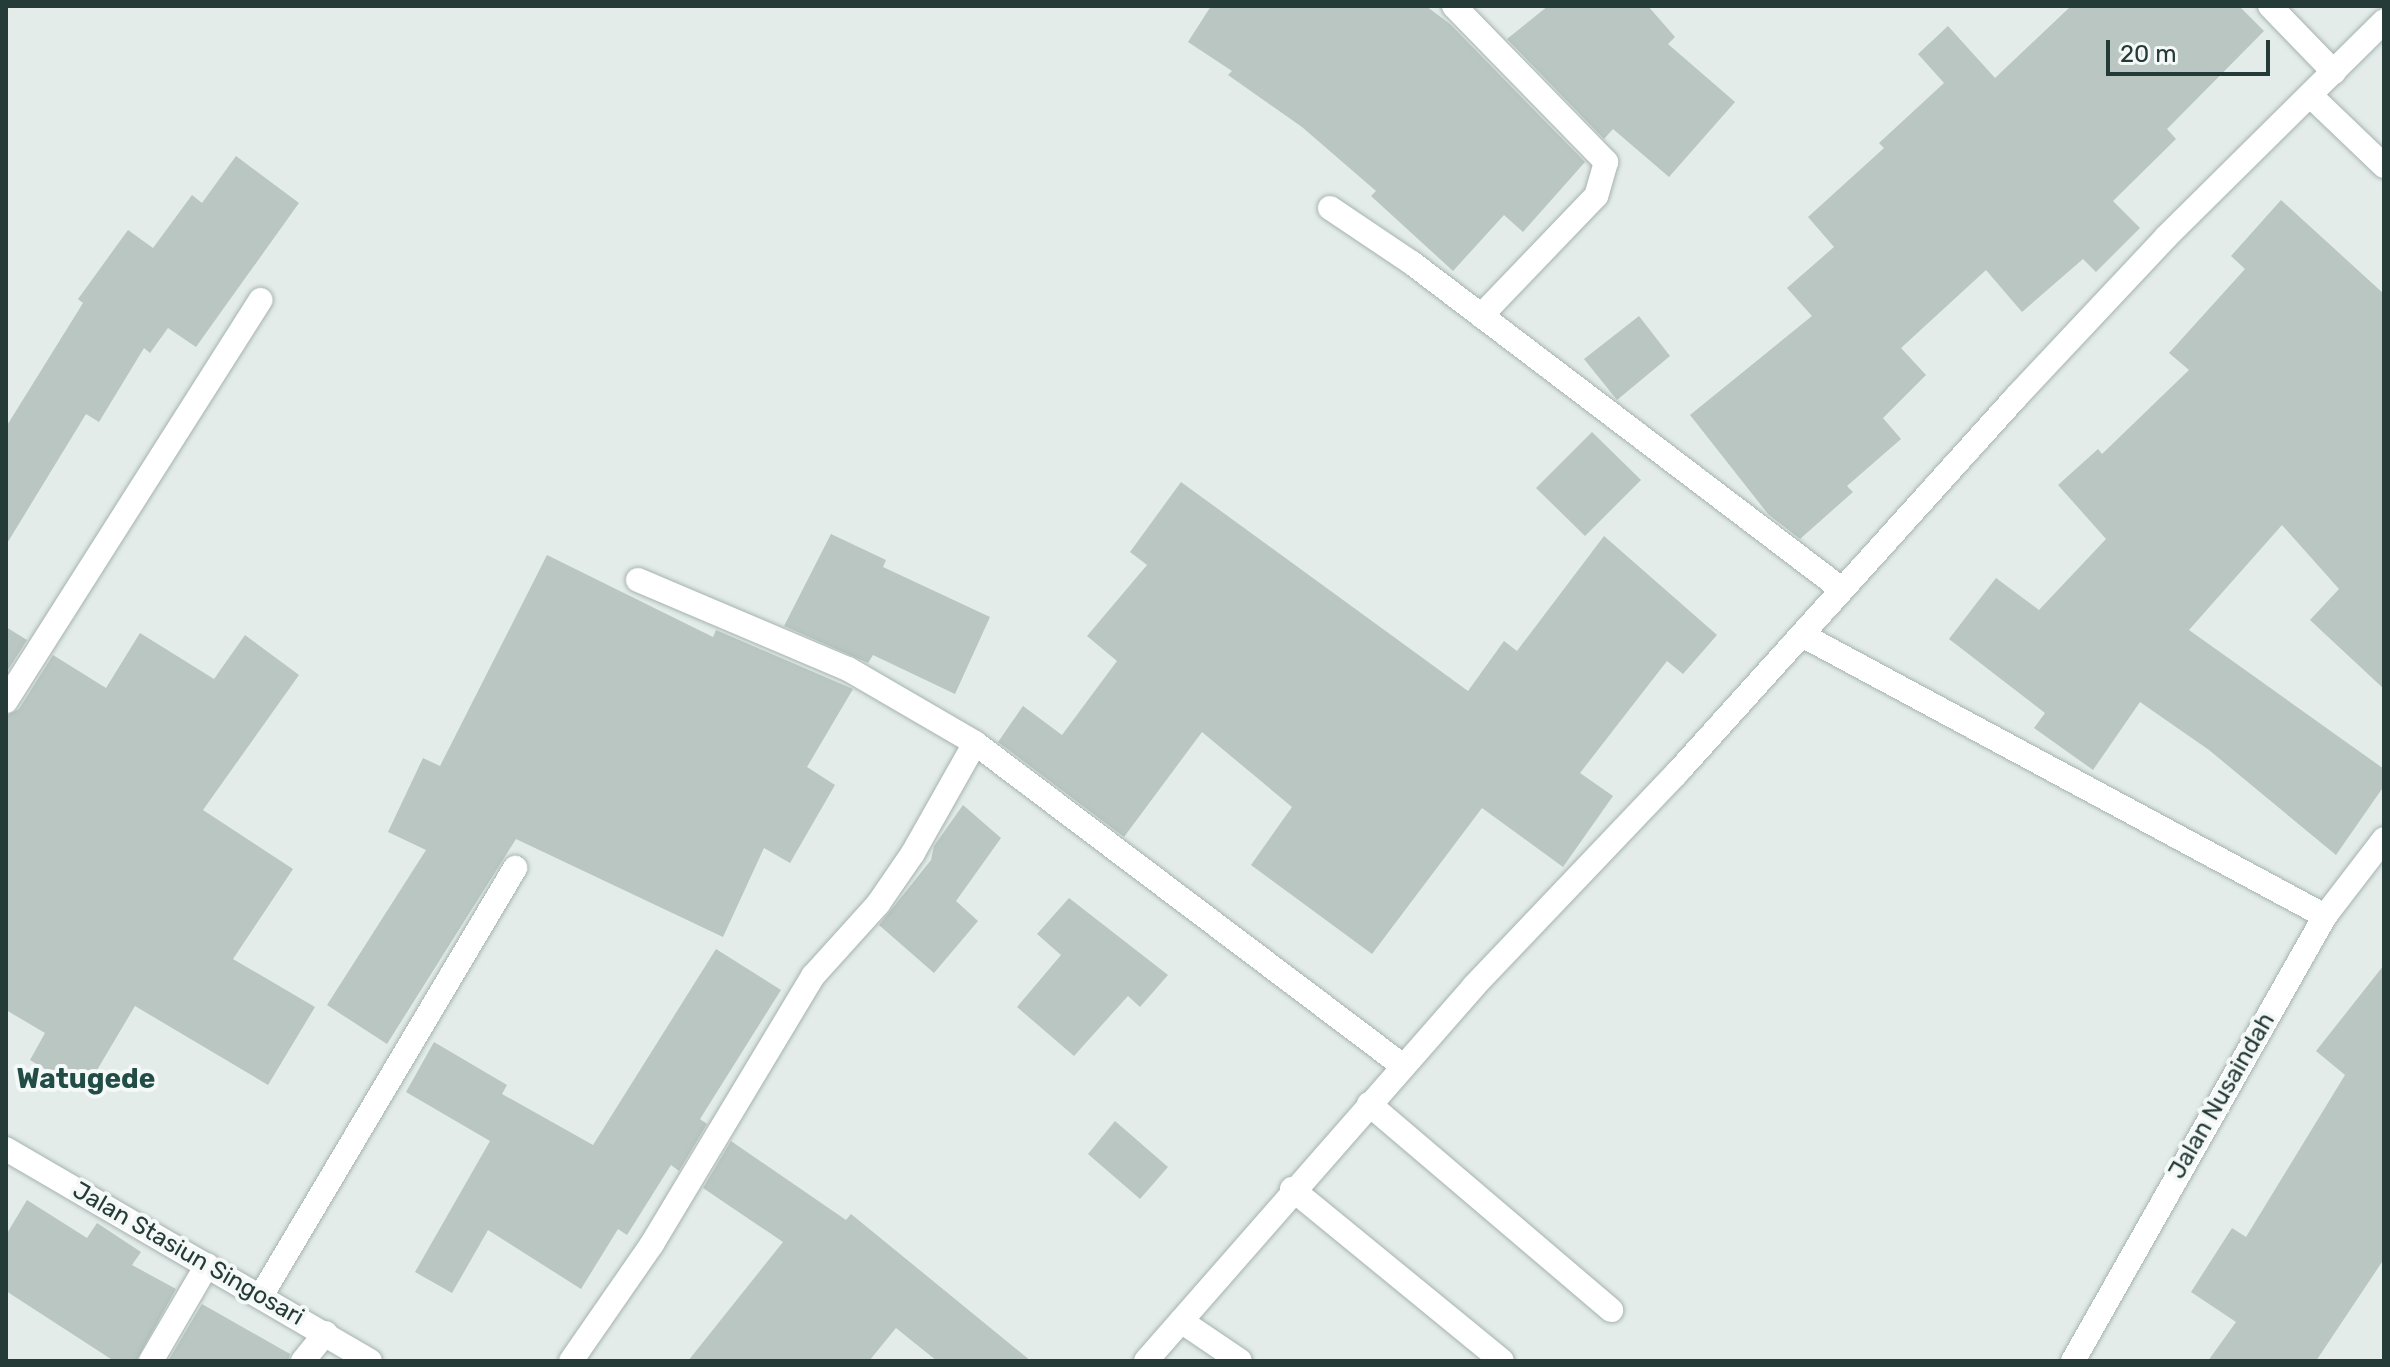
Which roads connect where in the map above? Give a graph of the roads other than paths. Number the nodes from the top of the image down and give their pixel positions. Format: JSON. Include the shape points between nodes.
{"nodes":[{"id":1,"x":1454,"y":6,"type":"edge"},
{"id":2,"x":2370,"y":6,"type":"edge"},
{"id":3,"x":2278,"y":9,"type":"edge"},
{"id":4,"x":2384,"y":21,"type":"edge"},
{"id":5,"x":2334,"y":72,"type":"junction"},
{"id":6,"x":2311,"y":96,"type":"junction"},
{"id":7,"x":2384,"y":166,"type":"edge"},
{"id":8,"x":1330,"y":208,"type":"dead end"},
{"id":9,"x":260,"y":300,"type":"dead end"},
{"id":10,"x":1481,"y":316,"type":"junction"},
{"id":11,"x":638,"y":580,"type":"dead end"},
{"id":12,"x":1840,"y":588,"type":"junction"},
{"id":13,"x":1802,"y":635,"type":"junction"},
{"id":14,"x":6,"y":701,"type":"edge"},
{"id":15,"x":975,"y":743,"type":"junction"},
{"id":16,"x":2384,"y":839,"type":"edge"},
{"id":17,"x":515,"y":868,"type":"dead end"},
{"id":18,"x":2325,"y":916,"type":"junction"},
{"id":19,"x":1403,"y":1066,"type":"junction"},
{"id":20,"x":1369,"y":1104,"type":"junction"},
{"id":21,"x":9,"y":1158,"type":"edge"},
{"id":22,"x":1292,"y":1189,"type":"junction"},
{"id":23,"x":207,"y":1265,"type":"junction"},
{"id":24,"x":261,"y":1296,"type":"junction"},
{"id":25,"x":1611,"y":1310,"type":"dead end"},
{"id":26,"x":1181,"y":1321,"type":"junction"},
{"id":27,"x":326,"y":1333,"type":"junction"},
{"id":28,"x":151,"y":1361,"type":"edge"},
{"id":29,"x":303,"y":1361,"type":"edge"},
{"id":30,"x":370,"y":1361,"type":"edge"},
{"id":31,"x":571,"y":1361,"type":"edge"},
{"id":32,"x":1146,"y":1361,"type":"edge"},
{"id":33,"x":1240,"y":1361,"type":"edge"},
{"id":34,"x":1502,"y":1361,"type":"edge"},
{"id":35,"x":2073,"y":1361,"type":"edge"}],
"edges":[{"from":1,"to":10,"type":"street","via":[[1606,162],[1596,196]]},
{"from":2,"to":4,"type":"street"},
{"from":3,"to":5,"type":"street"},
{"from":4,"to":5,"type":"street"},
{"from":5,"to":6,"type":"street"},
{"from":6,"to":7,"type":"street"},
{"from":6,"to":12,"type":"street","via":[[2166,237]]},
{"from":8,"to":10,"type":"street"},
{"from":9,"to":14,"type":"street"},
{"from":10,"to":12,"type":"street"},
{"from":11,"to":15,"type":"street","via":[[848,669]]},
{"from":12,"to":13,"type":"street"},
{"from":13,"to":18,"type":"street"},
{"from":13,"to":19,"type":"street"},
{"from":15,"to":19,"type":"street"},
{"from":15,"to":31,"type":"street","via":[[913,853],[878,904],[813,976],[652,1244]]},
{"from":16,"to":18,"type":"street","name":"Jalan Nusaindah"},
{"from":17,"to":24,"type":"street"},
{"from":18,"to":35,"type":"street","name":"Jalan Nusaindah"},
{"from":19,"to":20,"type":"street"},
{"from":20,"to":22,"type":"street"},
{"from":20,"to":25,"type":"street"},
{"from":21,"to":23,"type":"street","name":"Jalan Stasiun Singosari"},
{"from":22,"to":26,"type":"street"},
{"from":22,"to":34,"type":"street"},
{"from":23,"to":24,"type":"street","name":"Jalan Stasiun Singosari"},
{"from":23,"to":28,"type":"street"},
{"from":24,"to":27,"type":"street","name":"Jalan Stasiun Singosari"},
{"from":26,"to":32,"type":"street"},
{"from":26,"to":33,"type":"street"},
{"from":27,"to":29,"type":"street"},
{"from":27,"to":30,"type":"street","name":"Jalan Stasiun Singosari"}]}
